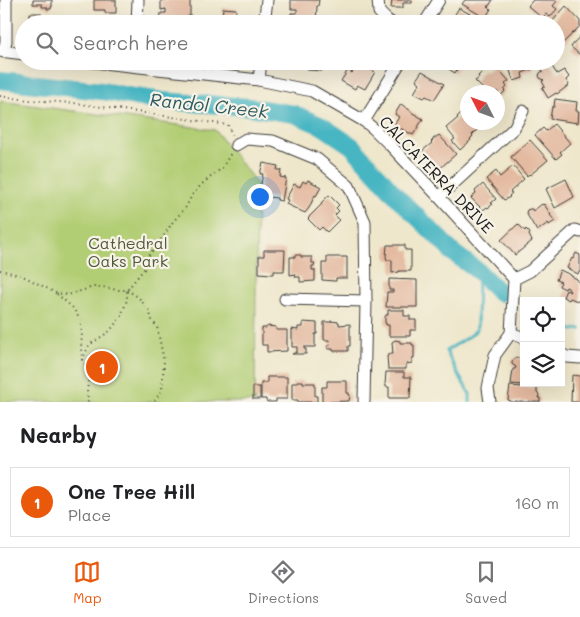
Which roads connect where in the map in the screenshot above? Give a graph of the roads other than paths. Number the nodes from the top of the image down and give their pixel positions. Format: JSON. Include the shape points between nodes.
{"nodes":[{"id":1,"x":6,"y":0,"type":"edge"},
{"id":2,"x":138,"y":0,"type":"edge"},
{"id":3,"x":267,"y":0,"type":"edge"},
{"id":4,"x":378,"y":0,"type":"edge"},
{"id":5,"x":439,"y":0,"type":"edge"},
{"id":6,"x":138,"y":15,"type":"edge"},
{"id":7,"x":265,"y":15,"type":"edge"},
{"id":8,"x":382,"y":15,"type":"edge"},
{"id":9,"x":430,"y":15,"type":"edge"},
{"id":10,"x":2,"y":52,"type":"edge"},
{"id":11,"x":15,"y":53,"type":"edge"},
{"id":12,"x":182,"y":70,"type":"edge"},
{"id":13,"x":260,"y":70,"type":"edge"},
{"id":14,"x":395,"y":70,"type":"edge"},
{"id":15,"x":259,"y":80,"type":"junction"},
{"id":16,"x":523,"y":111,"type":"dead end"},
{"id":17,"x":364,"y":121,"type":"junction"},
{"id":18,"x":236,"y":145,"type":"road end"},
{"id":19,"x":439,"y":197,"type":"junction"},
{"id":20,"x":580,"y":232,"type":"edge"},
{"id":21,"x":514,"y":279,"type":"junction"},
{"id":22,"x":285,"y":299,"type":"dead end"},
{"id":23,"x":366,"y":301,"type":"junction"},
{"id":24,"x":511,"y":333,"type":"junction"},
{"id":25,"x":520,"y":336,"type":"edge"},
{"id":26,"x":565,"y":356,"type":"edge"},
{"id":27,"x":580,"y":358,"type":"edge"},
{"id":28,"x":364,"y":402,"type":"edge"},
{"id":29,"x":490,"y":402,"type":"edge"}],
"edges":[{"from":1,"to":10,"type":"street","via":[[6,41]]},
{"from":2,"to":6,"type":"street"},
{"from":3,"to":7,"type":"street"},
{"from":4,"to":8,"type":"street"},
{"from":5,"to":9,"type":"street"},
{"from":10,"to":11,"type":"street"},
{"from":12,"to":15,"type":"street","name":"CALCATERRA DRIVE"},
{"from":13,"to":15,"type":"street"},
{"from":14,"to":17,"type":"street"},
{"from":15,"to":17,"type":"street","name":"CALCATERRA DRIVE","via":[[312,91]]},
{"from":16,"to":19,"type":"street","via":[[514,128]]},
{"from":17,"to":19,"type":"street","name":"CALCATERRA DRIVE"},
{"from":18,"to":23,"type":"street","via":[[246,139],[273,141],[317,159],[349,186],[365,222]]},
{"from":19,"to":21,"type":"street","name":"CALCATERRA DRIVE"},
{"from":20,"to":21,"type":"street","via":[[575,230],[530,271]]},
{"from":21,"to":24,"type":"street"},
{"from":22,"to":23,"type":"street"},
{"from":23,"to":28,"type":"street"},
{"from":24,"to":25,"type":"street"},
{"from":24,"to":29,"type":"street","via":[[495,355],[488,388]]},
{"from":26,"to":27,"type":"street"}]}
